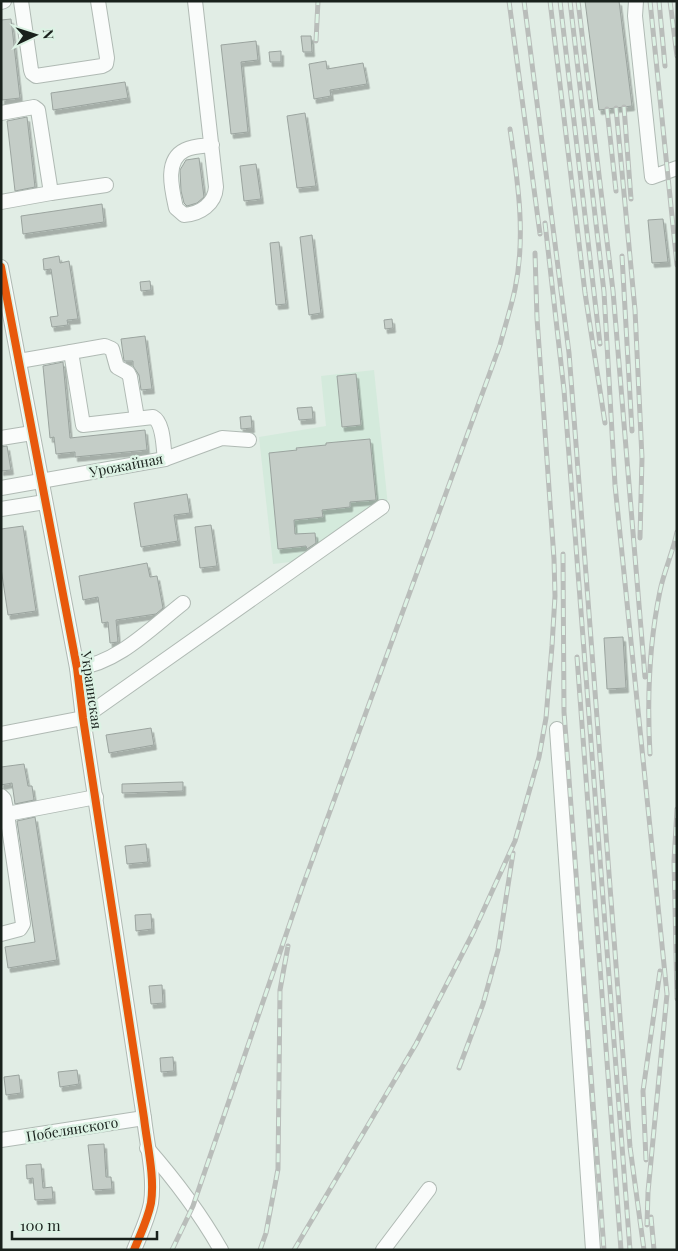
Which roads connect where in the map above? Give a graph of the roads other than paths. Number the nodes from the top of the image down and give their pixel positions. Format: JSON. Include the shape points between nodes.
{"nodes":[{"id":1,"x":21,"y":1,"type":"edge"},
{"id":2,"x":98,"y":1,"type":"edge"},
{"id":3,"x":195,"y":1,"type":"edge"},
{"id":4,"x":636,"y":1,"type":"edge"},
{"id":5,"x":1,"y":113,"type":"edge"},
{"id":6,"x":212,"y":145,"type":"junction"},
{"id":7,"x":677,"y":168,"type":"edge"},
{"id":8,"x":106,"y":185,"type":"dead end"},
{"id":9,"x":52,"y":193,"type":"junction"},
{"id":10,"x":1,"y":202,"type":"edge"},
{"id":11,"x":1,"y":267,"type":"edge"},
{"id":12,"x":72,"y":352,"type":"junction"},
{"id":13,"x":19,"y":361,"type":"junction"},
{"id":14,"x":137,"y":418,"type":"junction"},
{"id":15,"x":32,"y":433,"type":"junction"},
{"id":16,"x":1,"y":438,"type":"edge"},
{"id":17,"x":249,"y":440,"type":"dead end"},
{"id":18,"x":165,"y":459,"type":"junction"},
{"id":19,"x":41,"y":481,"type":"junction"},
{"id":20,"x":1,"y":488,"type":"edge"},
{"id":21,"x":45,"y":502,"type":"junction"},
{"id":22,"x":382,"y":507,"type":"dead end"},
{"id":23,"x":1,"y":510,"type":"edge"},
{"id":24,"x":183,"y":604,"type":"dead end"},
{"id":25,"x":77,"y":668,"type":"junction"},
{"id":26,"x":83,"y":718,"type":"junction"},
{"id":27,"x":557,"y":729,"type":"dead end"},
{"id":28,"x":1,"y":734,"type":"edge"},
{"id":29,"x":1,"y":796,"type":"edge"},
{"id":30,"x":96,"y":797,"type":"junction"},
{"id":31,"x":7,"y":814,"type":"junction"},
{"id":32,"x":1,"y":934,"type":"edge"},
{"id":33,"x":144,"y":1118,"type":"junction"},
{"id":34,"x":1,"y":1140,"type":"edge"},
{"id":35,"x":147,"y":1148,"type":"junction"},
{"id":36,"x":429,"y":1189,"type":"dead end"},
{"id":37,"x":134,"y":1250,"type":"edge"},
{"id":38,"x":221,"y":1250,"type":"edge"},
{"id":39,"x":383,"y":1250,"type":"edge"},
{"id":40,"x":593,"y":1250,"type":"edge"}],
"edges":[{"from":1,"to":2,"type":"street","via":[[31,70],[36,76],[106,64]]},
{"from":3,"to":6,"type":"street"},
{"from":4,"to":7,"type":"street","via":[[652,177]]},
{"from":5,"to":9,"type":"street","via":[[34,107],[38,110]]},
{"from":6,"to":6,"type":"street","via":[[216,193],[203,209],[184,215],[176,208],[172,163],[185,150]]},
{"from":8,"to":9,"type":"street"},
{"from":9,"to":10,"type":"street"},
{"from":11,"to":13,"type":"street","name":"Украинская"},
{"from":12,"to":13,"type":"street"},
{"from":12,"to":14,"type":"street","via":[[105,346],[111,348],[117,366],[130,377]]},
{"from":12,"to":14,"type":"street","via":[[82,424],[87,426]]},
{"from":13,"to":15,"type":"street","name":"Украинская"},
{"from":14,"to":18,"type":"street","via":[[153,417],[158,421]]},
{"from":15,"to":16,"type":"street"},
{"from":15,"to":19,"type":"street","name":"Украинская"},
{"from":17,"to":18,"type":"street","name":"Урожайная","via":[[222,438]]},
{"from":18,"to":19,"type":"street","name":"Урожайная"},
{"from":19,"to":20,"type":"street","name":"Урожайная"},
{"from":19,"to":21,"type":"street","name":"Украинская"},
{"from":21,"to":23,"type":"street"},
{"from":21,"to":25,"type":"street","name":"Украинская"},
{"from":22,"to":26,"type":"street"},
{"from":24,"to":25,"type":"street","via":[[105,661]]},
{"from":25,"to":26,"type":"street","name":"Украинская"},
{"from":26,"to":28,"type":"street"},
{"from":26,"to":30,"type":"street","name":"Украинская"},
{"from":27,"to":40,"type":"street"},
{"from":29,"to":31,"type":"street"},
{"from":30,"to":31,"type":"street"},
{"from":30,"to":33,"type":"street","name":"Украинская"},
{"from":31,"to":32,"type":"street","via":[[23,924],[20,930]]},
{"from":33,"to":34,"type":"street","name":"Побелянского"},
{"from":33,"to":35,"type":"street","name":"Украинская"},
{"from":35,"to":37,"type":"street","name":"Украинская","via":[[151,1202]]},
{"from":35,"to":38,"type":"street","via":[[193,1206]]},
{"from":36,"to":39,"type":"street"}]}
